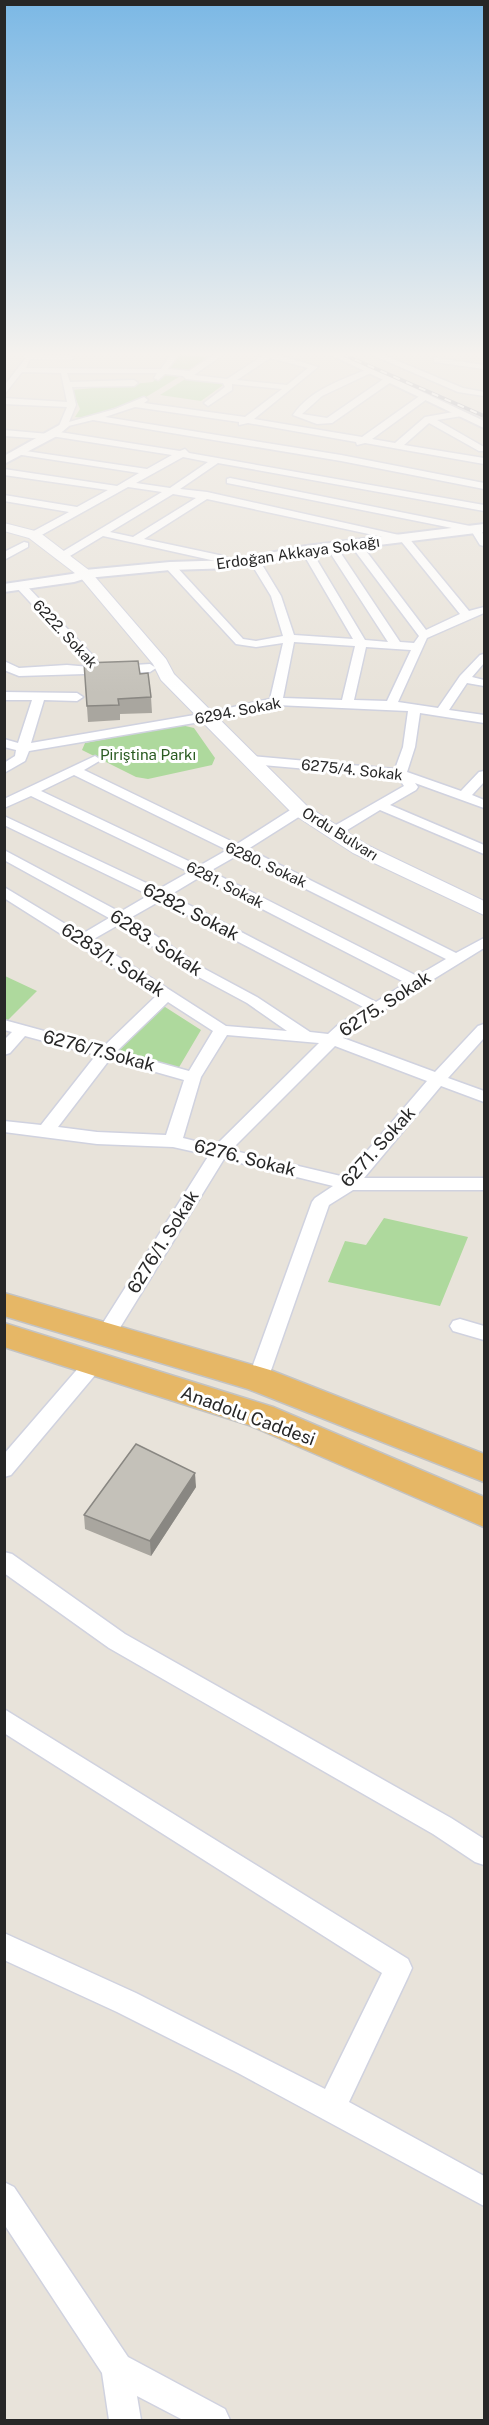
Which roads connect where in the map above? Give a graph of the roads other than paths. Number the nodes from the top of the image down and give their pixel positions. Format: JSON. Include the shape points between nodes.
{"nodes":[{"id":1,"x":116,"y":467,"type":"edge"},
{"id":2,"x":157,"y":467,"type":"edge"},
{"id":3,"x":206,"y":467,"type":"edge"},
{"id":4,"x":252,"y":467,"type":"joint"},
{"id":5,"x":388,"y":467,"type":"edge"},
{"id":6,"x":4,"y":472,"type":"edge"},
{"id":7,"x":148,"y":472,"type":"junction"},
{"id":8,"x":230,"y":481,"type":"junction"},
{"id":9,"x":484,"y":486,"type":"edge"},
{"id":10,"x":123,"y":487,"type":"junction"},
{"id":11,"x":170,"y":492,"type":"junction"},
{"id":12,"x":205,"y":496,"type":"junction"},
{"id":13,"x":4,"y":498,"type":"edge"},
{"id":14,"x":484,"y":508,"type":"edge"},
{"id":15,"x":81,"y":511,"type":"junction"},
{"id":16,"x":4,"y":527,"type":"edge"},
{"id":17,"x":480,"y":529,"type":"edge"},
{"id":18,"x":101,"y":533,"type":"junction"},
{"id":19,"x":4,"y":538,"type":"edge"},
{"id":20,"x":404,"y":539,"type":"junction"},
{"id":21,"x":29,"y":540,"type":"junction"},
{"id":22,"x":135,"y":540,"type":"junction"},
{"id":23,"x":484,"y":543,"type":"edge"},
{"id":24,"x":356,"y":545,"type":"junction"},
{"id":25,"x":332,"y":548,"type":"junction"},
{"id":26,"x":306,"y":550,"type":"junction"},
{"id":27,"x":6,"y":555,"type":"edge"},
{"id":28,"x":61,"y":558,"type":"junction"},
{"id":29,"x":254,"y":560,"type":"junction"},
{"id":30,"x":234,"y":564,"type":"junction"},
{"id":31,"x":170,"y":566,"type":"junction"},
{"id":32,"x":80,"y":576,"type":"junction"},
{"id":33,"x":21,"y":586,"type":"junction"},
{"id":34,"x":4,"y":588,"type":"edge"},
{"id":35,"x":484,"y":610,"type":"edge"},
{"id":36,"x":467,"y":615,"type":"junction"},
{"id":37,"x":424,"y":635,"type":"junction"},
{"id":38,"x":290,"y":638,"type":"junction"},
{"id":39,"x":361,"y":643,"type":"junction"},
{"id":40,"x":397,"y":646,"type":"junction"},
{"id":41,"x":418,"y":647,"type":"junction"},
{"id":42,"x":484,"y":657,"type":"edge"},
{"id":43,"x":4,"y":664,"type":"edge"},
{"id":44,"x":150,"y":668,"type":"junction"},
{"id":45,"x":98,"y":671,"type":"junction"},
{"id":46,"x":167,"y":676,"type":"junction"},
{"id":47,"x":464,"y":679,"type":"junction"},
{"id":48,"x":484,"y":683,"type":"edge"},
{"id":49,"x":4,"y":696,"type":"edge"},
{"id":50,"x":39,"y":696,"type":"junction"},
{"id":51,"x":77,"y":696,"type":"dead end"},
{"id":52,"x":276,"y":701,"type":"junction"},
{"id":53,"x":348,"y":702,"type":"junction"},
{"id":54,"x":391,"y":705,"type":"junction"},
{"id":55,"x":415,"y":707,"type":"junction"},
{"id":56,"x":442,"y":711,"type":"junction"},
{"id":57,"x":207,"y":717,"type":"junction"},
{"id":58,"x":484,"y":720,"type":"edge"},
{"id":59,"x":4,"y":743,"type":"edge"},
{"id":60,"x":23,"y":748,"type":"junction"},
{"id":61,"x":95,"y":760,"type":"dead end"},
{"id":62,"x":252,"y":760,"type":"junction"},
{"id":63,"x":4,"y":769,"type":"edge"},
{"id":64,"x":75,"y":771,"type":"junction"},
{"id":65,"x":401,"y":774,"type":"junction"},
{"id":66,"x":483,"y":780,"type":"edge"},
{"id":67,"x":31,"y":791,"type":"junction"},
{"id":68,"x":464,"y":796,"type":"junction"},
{"id":69,"x":4,"y":804,"type":"edge"},
{"id":70,"x":484,"y":804,"type":"edge"},
{"id":71,"x":379,"y":805,"type":"junction"},
{"id":72,"x":300,"y":810,"type":"junction"},
{"id":73,"x":4,"y":820,"type":"edge"},
{"id":74,"x":334,"y":832,"type":"junction"},
{"id":75,"x":484,"y":850,"type":"edge"},
{"id":76,"x":236,"y":851,"type":"junction"},
{"id":77,"x":4,"y":855,"type":"edge"},
{"id":78,"x":200,"y":872,"type":"junction"},
{"id":79,"x":4,"y":891,"type":"edge"},
{"id":80,"x":160,"y":895,"type":"junction"},
{"id":81,"x":484,"y":909,"type":"edge"},
{"id":82,"x":120,"y":918,"type":"junction"},
{"id":83,"x":81,"y":940,"type":"junction"},
{"id":84,"x":484,"y":942,"type":"edge"},
{"id":85,"x":457,"y":959,"type":"junction"},
{"id":86,"x":418,"y":982,"type":"junction"},
{"id":87,"x":167,"y":994,"type":"junction"},
{"id":88,"x":376,"y":1008,"type":"junction"},
{"id":89,"x":4,"y":1025,"type":"edge"},
{"id":90,"x":222,"y":1029,"type":"junction"},
{"id":91,"x":484,"y":1029,"type":"edge"},
{"id":92,"x":22,"y":1030,"type":"junction"},
{"id":93,"x":304,"y":1035,"type":"junction"},
{"id":94,"x":332,"y":1039,"type":"junction"},
{"id":95,"x":4,"y":1050,"type":"edge"},
{"id":96,"x":106,"y":1053,"type":"junction"},
{"id":97,"x":193,"y":1077,"type":"junction"},
{"id":98,"x":438,"y":1079,"type":"junction"},
{"id":99,"x":484,"y":1097,"type":"edge"},
{"id":100,"x":4,"y":1126,"type":"edge"},
{"id":101,"x":46,"y":1131,"type":"junction"},
{"id":102,"x":173,"y":1141,"type":"junction"},
{"id":103,"x":220,"y":1151,"type":"junction"},
{"id":104,"x":482,"y":1181,"type":"edge"},
{"id":105,"x":349,"y":1184,"type":"junction"},
{"id":106,"x":4,"y":1304,"type":"edge"},
{"id":107,"x":460,"y":1326,"type":"dead end"},
{"id":108,"x":484,"y":1333,"type":"edge"},
{"id":109,"x":4,"y":1335,"type":"edge"},
{"id":110,"x":100,"y":1348,"type":"junction"},
{"id":111,"x":258,"y":1379,"type":"junction"},
{"id":112,"x":484,"y":1468,"type":"edge"},
{"id":113,"x":4,"y":1469,"type":"edge"},
{"id":114,"x":484,"y":1513,"type":"edge"},
{"id":115,"x":4,"y":1561,"type":"edge"},
{"id":116,"x":4,"y":1720,"type":"edge"},
{"id":117,"x":484,"y":1853,"type":"edge"},
{"id":118,"x":4,"y":1946,"type":"edge"},
{"id":119,"x":332,"y":2106,"type":"junction"},
{"id":120,"x":484,"y":2192,"type":"edge"},
{"id":121,"x":4,"y":2197,"type":"edge"},
{"id":122,"x":117,"y":2368,"type":"junction"},
{"id":123,"x":125,"y":2421,"type":"edge"},
{"id":124,"x":214,"y":2421,"type":"edge"}],
"edges":[{"from":1,"to":7,"type":"street"},
{"from":2,"to":7,"type":"street"},
{"from":3,"to":11,"type":"street"},
{"from":4,"to":8,"type":"street"},
{"from":4,"to":14,"type":"street"},
{"from":5,"to":9,"type":"street"},
{"from":6,"to":10,"type":"street"},
{"from":7,"to":10,"type":"street"},
{"from":8,"to":12,"type":"street"},
{"from":8,"to":17,"type":"street"},
{"from":10,"to":11,"type":"street"},
{"from":10,"to":15,"type":"street"},
{"from":11,"to":12,"type":"street"},
{"from":11,"to":18,"type":"street"},
{"from":12,"to":20,"type":"street"},
{"from":12,"to":22,"type":"street"},
{"from":13,"to":15,"type":"street"},
{"from":15,"to":21,"type":"street"},
{"from":16,"to":21,"type":"main road","name":"Ordu Bulvarı"},
{"from":17,"to":20,"type":"street","name":"Erdoğan Akkaya Sokağı"},
{"from":17,"to":23,"type":"street"},
{"from":18,"to":22,"type":"street"},
{"from":18,"to":28,"type":"street"},
{"from":19,"to":21,"type":"main road","name":"Ordu Bulvarı"},
{"from":20,"to":24,"type":"street","name":"Erdoğan Akkaya Sokağı"},
{"from":20,"to":36,"type":"street"},
{"from":21,"to":27,"type":"street"},
{"from":21,"to":28,"type":"main road","name":"Ordu Bulvarı"},
{"from":21,"to":32,"type":"main road","name":"Ordu Bulvarı"},
{"from":22,"to":30,"type":"street"},
{"from":24,"to":25,"type":"street","name":"Erdoğan Akkaya Sokağı"},
{"from":24,"to":37,"type":"street"},
{"from":25,"to":26,"type":"street","name":"Erdoğan Akkaya Sokağı"},
{"from":25,"to":40,"type":"street"},
{"from":26,"to":29,"type":"street","name":"Erdoğan Akkaya Sokağı"},
{"from":26,"to":39,"type":"street"},
{"from":28,"to":32,"type":"main road","name":"Ordu Bulvarı"},
{"from":29,"to":30,"type":"street","name":"Erdoğan Akkaya Sokağı"},
{"from":29,"to":38,"type":"street","via":[[273,586]]},
{"from":30,"to":31,"type":"street","name":"Erdoğan Akkaya Sokağı"},
{"from":31,"to":32,"type":"street","name":"Erdoğan Akkaya Sokağı"},
{"from":31,"to":38,"type":"street","via":[[240,642],[256,644]]},
{"from":32,"to":33,"type":"street","name":"Erdoğan Akkaya Sokağı"},
{"from":32,"to":44,"type":"main road","name":"Ordu Bulvarı"},
{"from":32,"to":46,"type":"main road","name":"Ordu Bulvarı"},
{"from":33,"to":34,"type":"street","name":"Erdoğan Akkaya Sokağı"},
{"from":33,"to":45,"type":"street","name":"6222. Sokak"},
{"from":35,"to":36,"type":"street"},
{"from":36,"to":37,"type":"street"},
{"from":37,"to":41,"type":"street"},
{"from":38,"to":39,"type":"street"},
{"from":38,"to":52,"type":"street"},
{"from":39,"to":40,"type":"street"},
{"from":39,"to":53,"type":"street"},
{"from":40,"to":41,"type":"street"},
{"from":41,"to":54,"type":"street"},
{"from":42,"to":47,"type":"street"},
{"from":43,"to":45,"type":"street","via":[[19,672]]},
{"from":44,"to":45,"type":"street","name":"6222. Sokak"},
{"from":44,"to":46,"type":"main road","name":"Ordu Bulvarı"},
{"from":46,"to":57,"type":"main road","name":"Ordu Bulvarı"},
{"from":47,"to":48,"type":"street"},
{"from":47,"to":56,"type":"street"},
{"from":49,"to":50,"type":"street"},
{"from":50,"to":51,"type":"street"},
{"from":50,"to":60,"type":"street"},
{"from":52,"to":53,"type":"street","name":"6294. Sokak"},
{"from":52,"to":57,"type":"street","name":"6294. Sokak"},
{"from":53,"to":54,"type":"street","name":"6294. Sokak"},
{"from":54,"to":55,"type":"street","name":"6294. Sokak"},
{"from":55,"to":56,"type":"street","name":"6294. Sokak"},
{"from":55,"to":65,"type":"street"},
{"from":56,"to":58,"type":"street","name":"6294. Sokak"},
{"from":57,"to":60,"type":"street","name":"6294. Sokak"},
{"from":57,"to":62,"type":"main road","name":"Ordu Bulvarı"},
{"from":59,"to":60,"type":"street"},
{"from":60,"to":63,"type":"street","via":[[21,758]]},
{"from":61,"to":64,"type":"street"},
{"from":62,"to":65,"type":"street","name":"6275/4. Sokak"},
{"from":62,"to":72,"type":"main road","name":"Ordu Bulvarı"},
{"from":64,"to":67,"type":"street"},
{"from":64,"to":76,"type":"street","name":"6280. Sokak"},
{"from":65,"to":68,"type":"street","name":"6275/4. Sokak"},
{"from":65,"to":71,"type":"street","via":[[411,787]]},
{"from":66,"to":68,"type":"street"},
{"from":67,"to":69,"type":"street"},
{"from":67,"to":78,"type":"street","name":"6281. Sokak"},
{"from":68,"to":70,"type":"street","name":"6275/4. Sokak"},
{"from":71,"to":74,"type":"street"},
{"from":71,"to":75,"type":"street"},
{"from":72,"to":74,"type":"main road","name":"Ordu Bulvarı"},
{"from":72,"to":76,"type":"street"},
{"from":73,"to":80,"type":"street","name":"6282. Sokak"},
{"from":74,"to":81,"type":"main road","name":"Ordu Bulvarı","via":[[360,849]]},
{"from":76,"to":78,"type":"street"},
{"from":76,"to":85,"type":"street","name":"6280. Sokak"},
{"from":77,"to":82,"type":"street","name":"6283. Sokak"},
{"from":78,"to":80,"type":"street"},
{"from":78,"to":86,"type":"street","name":"6281. Sokak"},
{"from":79,"to":83,"type":"street","name":"6283/1. Sokak"},
{"from":80,"to":82,"type":"street"},
{"from":80,"to":88,"type":"street","name":"6282. Sokak"},
{"from":82,"to":83,"type":"street"},
{"from":82,"to":93,"type":"street","name":"6283. Sokak"},
{"from":83,"to":87,"type":"street","name":"6283/1. Sokak"},
{"from":84,"to":85,"type":"street","name":"6275. Sokak"},
{"from":85,"to":86,"type":"street","name":"6275. Sokak"},
{"from":86,"to":88,"type":"street","name":"6275. Sokak"},
{"from":87,"to":90,"type":"street","name":"6283/1. Sokak"},
{"from":87,"to":96,"type":"street"},
{"from":88,"to":94,"type":"street","name":"6275. Sokak"},
{"from":89,"to":92,"type":"street","name":"6276/7.Sokak"},
{"from":90,"to":93,"type":"street","name":"6275. Sokak"},
{"from":90,"to":97,"type":"street"},
{"from":91,"to":98,"type":"street","name":"6271. Sokak"},
{"from":92,"to":95,"type":"street"},
{"from":92,"to":96,"type":"street","name":"6276/7.Sokak"},
{"from":93,"to":94,"type":"street","name":"6275. Sokak"},
{"from":94,"to":98,"type":"street"},
{"from":94,"to":103,"type":"street","name":"6276/1. Sokak"},
{"from":96,"to":97,"type":"street","name":"6276/7.Sokak"},
{"from":96,"to":101,"type":"street"},
{"from":97,"to":102,"type":"street"},
{"from":98,"to":99,"type":"street"},
{"from":98,"to":105,"type":"street","name":"6271. Sokak"},
{"from":100,"to":101,"type":"street","name":"6276. Sokak"},
{"from":101,"to":102,"type":"street","name":"6276. Sokak"},
{"from":102,"to":103,"type":"street","name":"6276. Sokak"},
{"from":103,"to":105,"type":"street","name":"6276. Sokak"},
{"from":103,"to":110,"type":"street","name":"6276/1. Sokak"},
{"from":104,"to":105,"type":"street","name":"6276. Sokak"},
{"from":105,"to":111,"type":"street","name":"6271. Sokak","via":[[321,1202]]},
{"from":106,"to":110,"type":"highway","name":"Anadolu Caddesi"},
{"from":107,"to":108,"type":"street"},
{"from":109,"to":110,"type":"highway","name":"Anadolu Caddesi"},
{"from":110,"to":111,"type":"highway","name":"Anadolu Caddesi"},
{"from":110,"to":113,"type":"street","name":"6276/1. Sokak"},
{"from":110,"to":114,"type":"highway","name":"Anadolu Caddesi"},
{"from":111,"to":112,"type":"highway","name":"Anadolu Caddesi"},
{"from":115,"to":117,"type":"street","via":[[117,1641]]},
{"from":116,"to":119,"type":"street","via":[[399,1968]]},
{"from":118,"to":119,"type":"street"},
{"from":119,"to":120,"type":"street"},
{"from":121,"to":122,"type":"street"},
{"from":122,"to":123,"type":"street"},
{"from":122,"to":124,"type":"street"}]}
